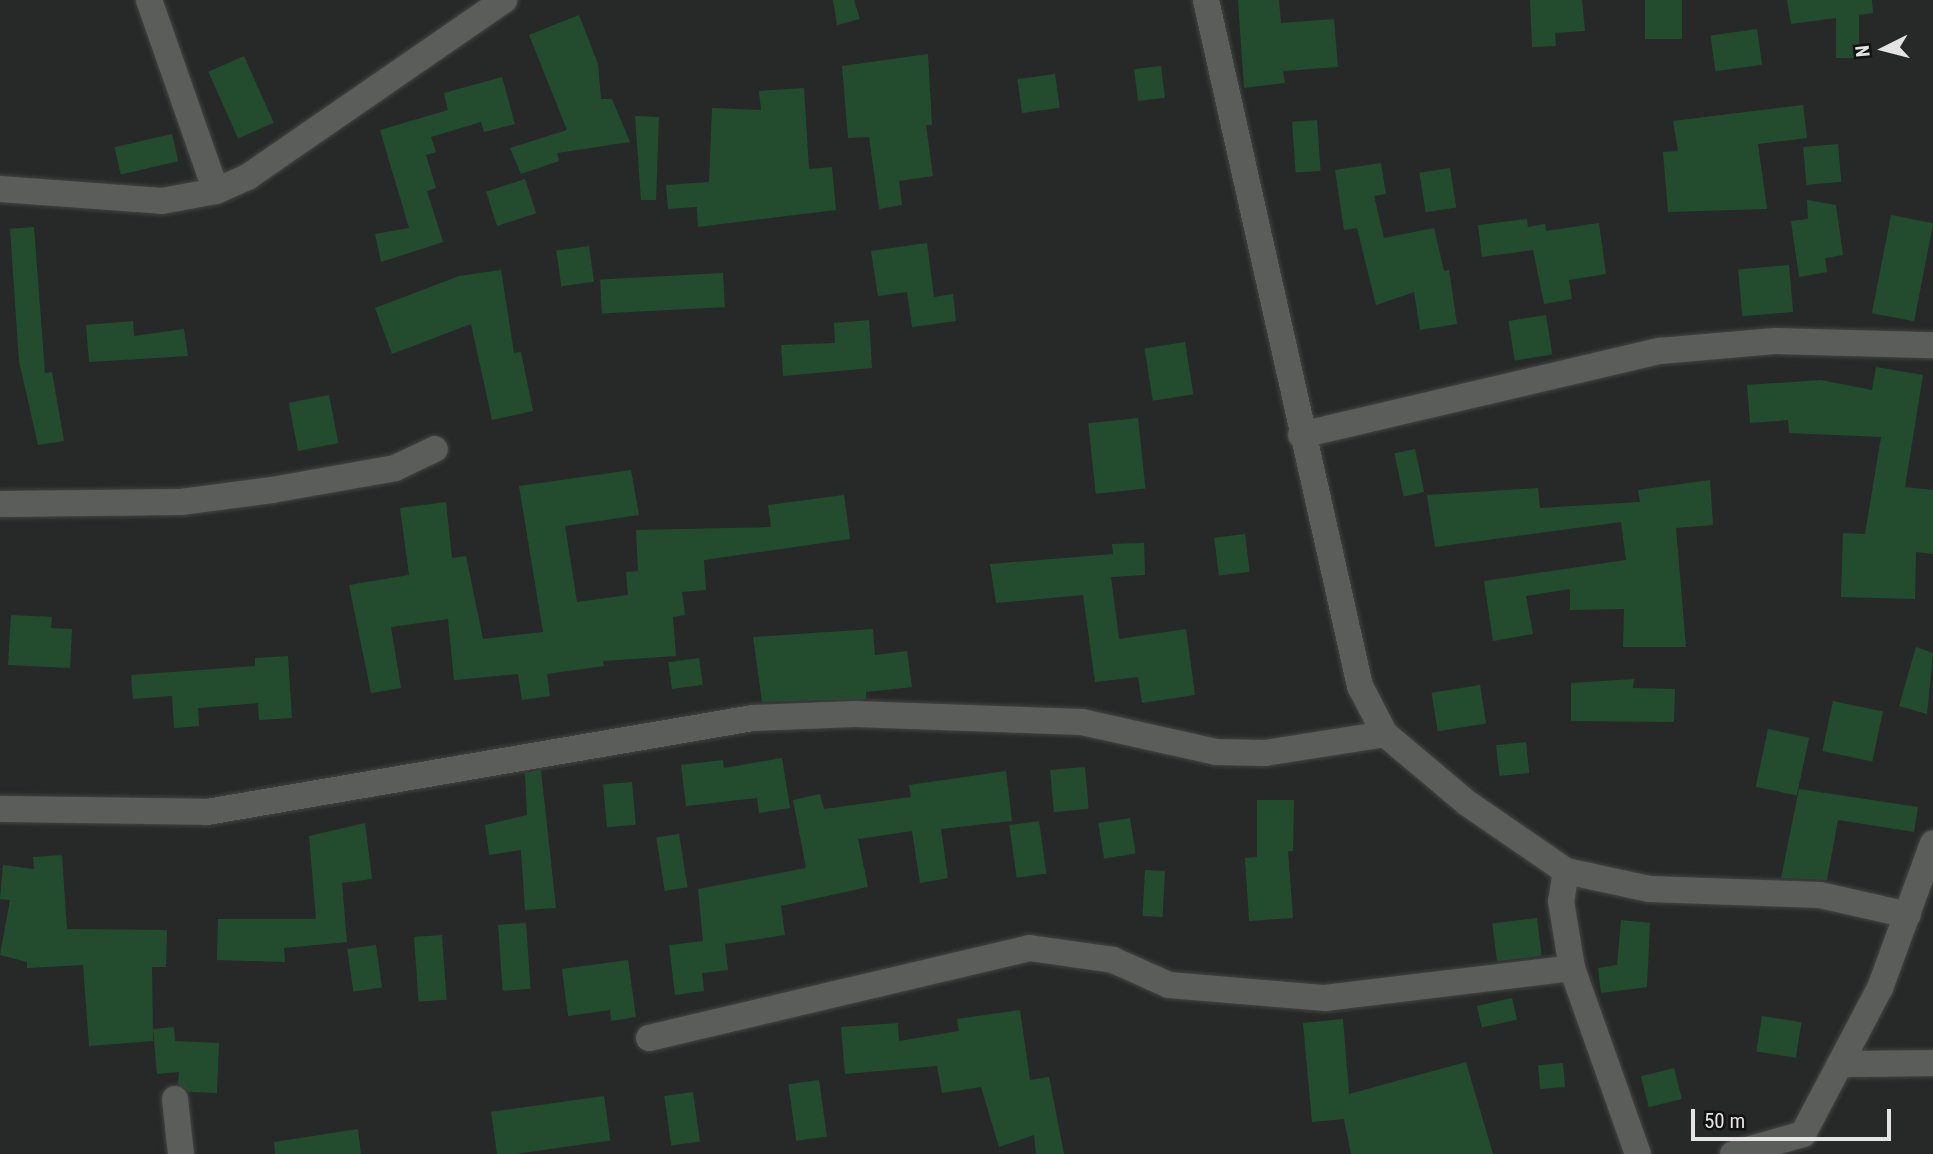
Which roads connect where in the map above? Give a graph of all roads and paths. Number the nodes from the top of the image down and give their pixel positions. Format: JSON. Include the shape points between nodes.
{"nodes":[{"id":1,"x":149,"y":0,"type":"edge"},
{"id":2,"x":504,"y":0,"type":"edge"},
{"id":3,"x":1206,"y":0,"type":"edge"},
{"id":4,"x":0,"y":189,"type":"edge"},
{"id":5,"x":216,"y":191,"type":"junction"},
{"id":6,"x":1933,"y":345,"type":"edge"},
{"id":7,"x":1301,"y":435,"type":"junction"},
{"id":8,"x":435,"y":449,"type":"dead end"},
{"id":9,"x":0,"y":504,"type":"edge"},
{"id":10,"x":1385,"y":734,"type":"junction"},
{"id":11,"x":0,"y":809,"type":"edge"},
{"id":12,"x":1933,"y":843,"type":"edge"},
{"id":13,"x":1566,"y":871,"type":"junction"},
{"id":14,"x":1908,"y":915,"type":"junction"},
{"id":15,"x":1572,"y":968,"type":"junction"},
{"id":16,"x":649,"y":1038,"type":"dead end"},
{"id":17,"x":1933,"y":1063,"type":"edge"},
{"id":18,"x":1840,"y":1064,"type":"junction"},
{"id":19,"x":174,"y":1099,"type":"dead end"},
{"id":20,"x":1800,"y":1144,"type":"edge"},
{"id":21,"x":181,"y":1154,"type":"edge"},
{"id":22,"x":1639,"y":1154,"type":"edge"},
{"id":23,"x":1733,"y":1154,"type":"edge"}],
"edges":[{"from":1,"to":5,"type":"street"},
{"from":2,"to":5,"type":"street","via":[[249,176]]},
{"from":3,"to":7,"type":"street"},
{"from":4,"to":5,"type":"street","via":[[162,201]]},
{"from":6,"to":7,"type":"street","via":[[1775,341],[1660,351]]},
{"from":7,"to":10,"type":"street","via":[[1360,686]]},
{"from":8,"to":9,"type":"street","via":[[395,468],[246,494],[181,502]]},
{"from":10,"to":11,"type":"street","via":[[1265,752],[1216,752],[1082,722],[855,714],[752,718],[206,812]]},
{"from":10,"to":13,"type":"street","via":[[1467,803]]},
{"from":12,"to":14,"type":"street"},
{"from":13,"to":14,"type":"street","via":[[1649,889],[1820,895]]},
{"from":13,"to":15,"type":"street","via":[[1561,901]]},
{"from":14,"to":18,"type":"street","via":[[1880,988]]},
{"from":15,"to":16,"type":"street","via":[[1325,998],[1169,985],[1113,960],[1029,948]]},
{"from":15,"to":22,"type":"street"},
{"from":17,"to":18,"type":"street"},
{"from":18,"to":20,"type":"street"},
{"from":19,"to":21,"type":"street"},
{"from":20,"to":23,"type":"street"}]}
